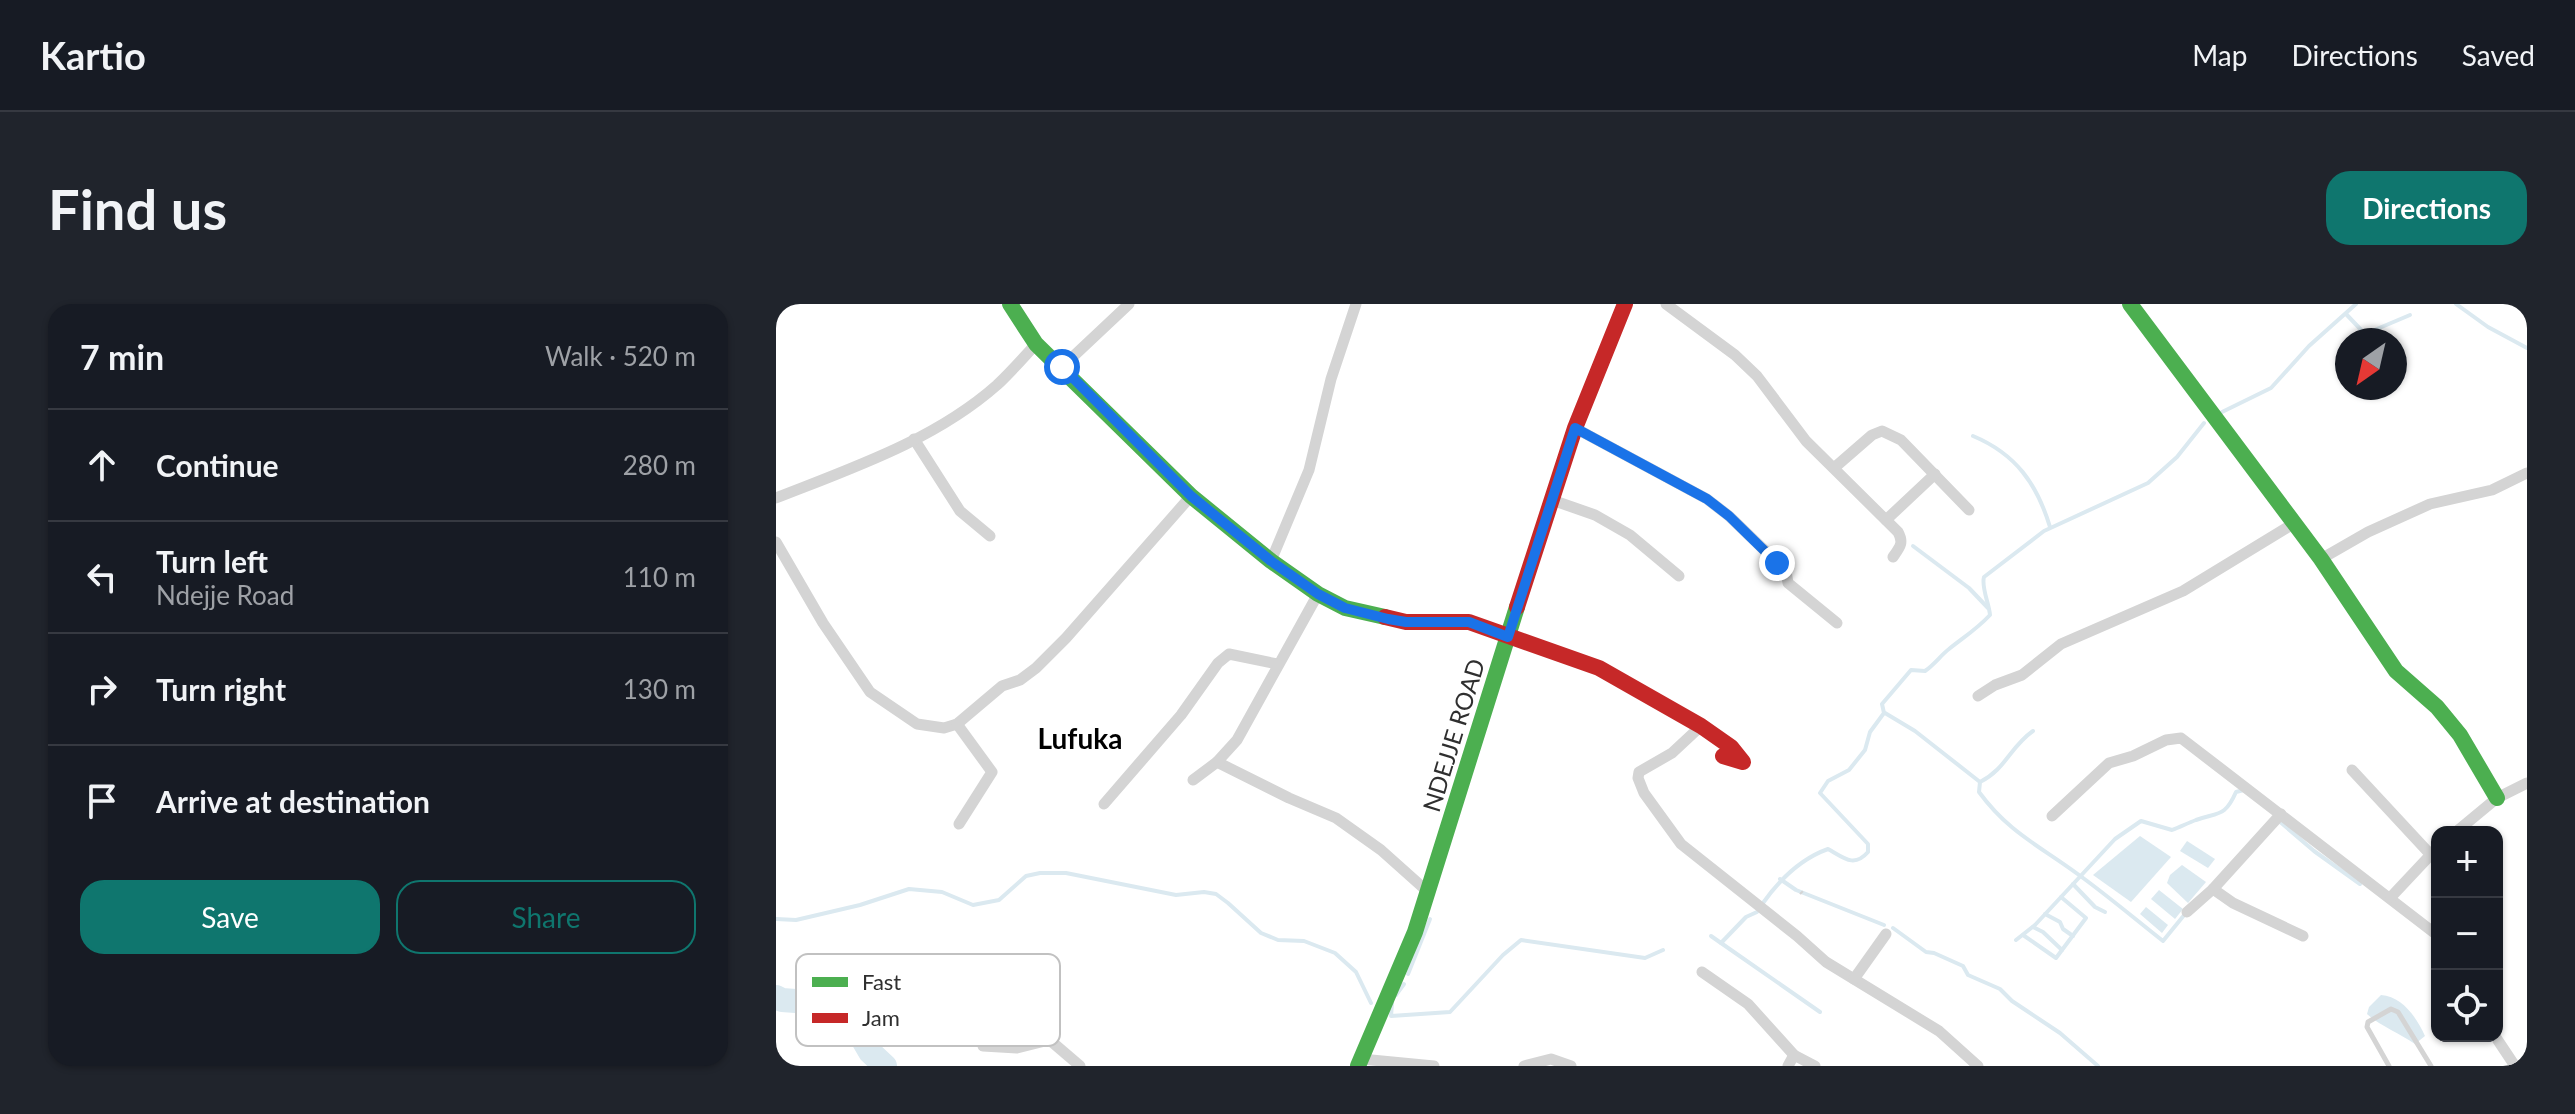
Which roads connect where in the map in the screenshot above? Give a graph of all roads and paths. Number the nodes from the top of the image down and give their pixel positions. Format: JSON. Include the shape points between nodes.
{"nodes":[{"id":1,"x":1010,"y":304,"type":"edge"},
{"id":2,"x":1129,"y":304,"type":"edge"},
{"id":3,"x":1356,"y":304,"type":"edge"},
{"id":4,"x":1625,"y":304,"type":"edge"},
{"id":5,"x":1666,"y":304,"type":"edge"},
{"id":6,"x":2130,"y":304,"type":"edge"},
{"id":7,"x":1036,"y":344,"type":"junction"},
{"id":8,"x":1062,"y":367,"type":"junction"},
{"id":9,"x":1575,"y":428,"type":"junction"},
{"id":10,"x":914,"y":439,"type":"junction"},
{"id":11,"x":1834,"y":468,"type":"junction"},
{"id":12,"x":2527,"y":473,"type":"edge"},
{"id":13,"x":1935,"y":474,"type":"junction"},
{"id":14,"x":1191,"y":496,"type":"junction"},
{"id":15,"x":776,"y":498,"type":"edge"},
{"id":16,"x":1552,"y":500,"type":"junction"},
{"id":17,"x":1969,"y":510,"type":"dead end"},
{"id":18,"x":1886,"y":520,"type":"junction"},
{"id":19,"x":2293,"y":524,"type":"junction"},
{"id":20,"x":990,"y":536,"type":"dead end"},
{"id":21,"x":776,"y":542,"type":"edge"},
{"id":22,"x":1893,"y":557,"type":"dead end"},
{"id":23,"x":2321,"y":559,"type":"junction"},
{"id":24,"x":1271,"y":561,"type":"junction"},
{"id":25,"x":1679,"y":576,"type":"dead end"},
{"id":26,"x":1318,"y":594,"type":"junction"},
{"id":27,"x":1837,"y":623,"type":"dead end"},
{"id":28,"x":1508,"y":637,"type":"junction"},
{"id":29,"x":1277,"y":664,"type":"junction"},
{"id":30,"x":1978,"y":696,"type":"dead end"},
{"id":31,"x":957,"y":724,"type":"junction"},
{"id":32,"x":1701,"y":726,"type":"junction"},
{"id":33,"x":1723,"y":756,"type":"dead end"},
{"id":34,"x":1217,"y":762,"type":"junction"},
{"id":35,"x":2352,"y":770,"type":"dead end"},
{"id":36,"x":1193,"y":780,"type":"dead end"},
{"id":37,"x":2527,"y":783,"type":"edge"},
{"id":38,"x":2497,"y":798,"type":"junction"},
{"id":39,"x":1104,"y":804,"type":"dead end"},
{"id":40,"x":2281,"y":814,"type":"junction"},
{"id":41,"x":2052,"y":816,"type":"dead end"},
{"id":42,"x":959,"y":824,"type":"dead end"},
{"id":43,"x":2463,"y":826,"type":"edge"},
{"id":44,"x":2431,"y":849,"type":"edge"},
{"id":45,"x":2431,"y":853,"type":"edge"},
{"id":46,"x":2213,"y":889,"type":"junction"},
{"id":47,"x":1804,"y":890,"type":"dead end"},
{"id":48,"x":1428,"y":892,"type":"junction"},
{"id":49,"x":1800,"y":894,"type":"dead end"},
{"id":50,"x":2391,"y":897,"type":"junction"},
{"id":51,"x":2187,"y":912,"type":"dead end"},
{"id":52,"x":2431,"y":930,"type":"edge"},
{"id":53,"x":1886,"y":934,"type":"dead end"},
{"id":54,"x":2303,"y":936,"type":"dead end"},
{"id":55,"x":1702,"y":972,"type":"dead end"},
{"id":56,"x":1854,"y":979,"type":"junction"},
{"id":57,"x":2499,"y":1042,"type":"edge"},
{"id":58,"x":983,"y":1046,"type":"dead end"},
{"id":59,"x":1025,"y":1046,"type":"edge"},
{"id":60,"x":1056,"y":1046,"type":"edge"},
{"id":61,"x":1791,"y":1060,"type":"edge"},
{"id":62,"x":1360,"y":1063,"type":"edge"},
{"id":63,"x":1080,"y":1066,"type":"edge"},
{"id":64,"x":1434,"y":1066,"type":"edge"},
{"id":65,"x":1524,"y":1066,"type":"edge"},
{"id":66,"x":1571,"y":1066,"type":"edge"},
{"id":67,"x":1815,"y":1066,"type":"edge"},
{"id":68,"x":1978,"y":1066,"type":"edge"},
{"id":69,"x":2389,"y":1066,"type":"edge"},
{"id":70,"x":2431,"y":1066,"type":"edge"},
{"id":71,"x":2515,"y":1066,"type":"edge"}],
"edges":[{"from":1,"to":7,"type":"street"},
{"from":2,"to":8,"type":"street"},
{"from":3,"to":24,"type":"street","via":[[1309,470]]},
{"from":4,"to":9,"type":"street","name":"NDEJJE ROAD"},
{"from":5,"to":11,"type":"street","via":[[1757,376],[1786,417]]},
{"from":6,"to":19,"type":"street"},
{"from":7,"to":8,"type":"street"},
{"from":7,"to":10,"type":"street","via":[[996,386]]},
{"from":8,"to":14,"type":"street"},
{"from":9,"to":16,"type":"street","name":"NDEJJE ROAD"},
{"from":9,"to":27,"type":"street","via":[[1707,499],[1786,571],[1788,583]]},
{"from":10,"to":15,"type":"street"},
{"from":10,"to":20,"type":"street","via":[[960,511]]},
{"from":11,"to":13,"type":"street","via":[[1882,431],[1901,440]]},
{"from":11,"to":18,"type":"street"},
{"from":12,"to":23,"type":"street","via":[[2492,490],[2430,504]]},
{"from":13,"to":17,"type":"street"},
{"from":13,"to":18,"type":"street"},
{"from":14,"to":24,"type":"street"},
{"from":14,"to":31,"type":"street","via":[[1036,668],[1002,686]]},
{"from":16,"to":25,"type":"street","via":[[1630,535]]},
{"from":16,"to":28,"type":"street","name":"NDEJJE ROAD"},
{"from":18,"to":22,"type":"street","via":[[1902,540]]},
{"from":19,"to":23,"type":"street"},
{"from":19,"to":30,"type":"street","via":[[2183,591],[2061,644],[2022,675]]},
{"from":21,"to":31,"type":"street","via":[[870,692],[917,724]]},
{"from":23,"to":38,"type":"street","via":[[2396,671],[2460,735]]},
{"from":24,"to":26,"type":"street"},
{"from":26,"to":28,"type":"street","via":[[1345,608],[1388,619],[1469,622]]},
{"from":26,"to":29,"type":"street"},
{"from":28,"to":32,"type":"street","via":[[1599,668]]},
{"from":28,"to":48,"type":"street","name":"NDEJJE ROAD"},
{"from":29,"to":34,"type":"street","via":[[1247,725]]},
{"from":29,"to":39,"type":"street","via":[[1229,654]]},
{"from":31,"to":42,"type":"street","via":[[992,772]]},
{"from":32,"to":33,"type":"street","via":[[1743,762]]},
{"from":32,"to":56,"type":"street","via":[[1672,753],[1639,772],[1644,793],[1681,844]]},
{"from":34,"to":36,"type":"street"},
{"from":34,"to":48,"type":"street","via":[[1336,818]]},
{"from":35,"to":44,"type":"street"},
{"from":37,"to":38,"type":"street"},
{"from":38,"to":43,"type":"street"},
{"from":40,"to":41,"type":"street","via":[[2176,737],[2102,767]]},
{"from":40,"to":46,"type":"street"},
{"from":40,"to":50,"type":"street"},
{"from":45,"to":50,"type":"street"},
{"from":46,"to":51,"type":"street"},
{"from":46,"to":54,"type":"street"},
{"from":47,"to":49,"type":"path"},
{"from":48,"to":62,"type":"street","name":"NDEJJE ROAD"},
{"from":50,"to":52,"type":"street"},
{"from":53,"to":56,"type":"street"},
{"from":55,"to":61,"type":"street","via":[[1748,1004]]},
{"from":56,"to":68,"type":"street","via":[[1939,1031]]},
{"from":57,"to":71,"type":"street"},
{"from":58,"to":59,"type":"street"},
{"from":60,"to":63,"type":"street"},
{"from":61,"to":67,"type":"street"},
{"from":62,"to":64,"type":"street"},
{"from":65,"to":66,"type":"street","via":[[1551,1059]]},
{"from":69,"to":70,"type":"lane","via":[[2367,1027],[2391,1009],[2398,1012]]}]}
